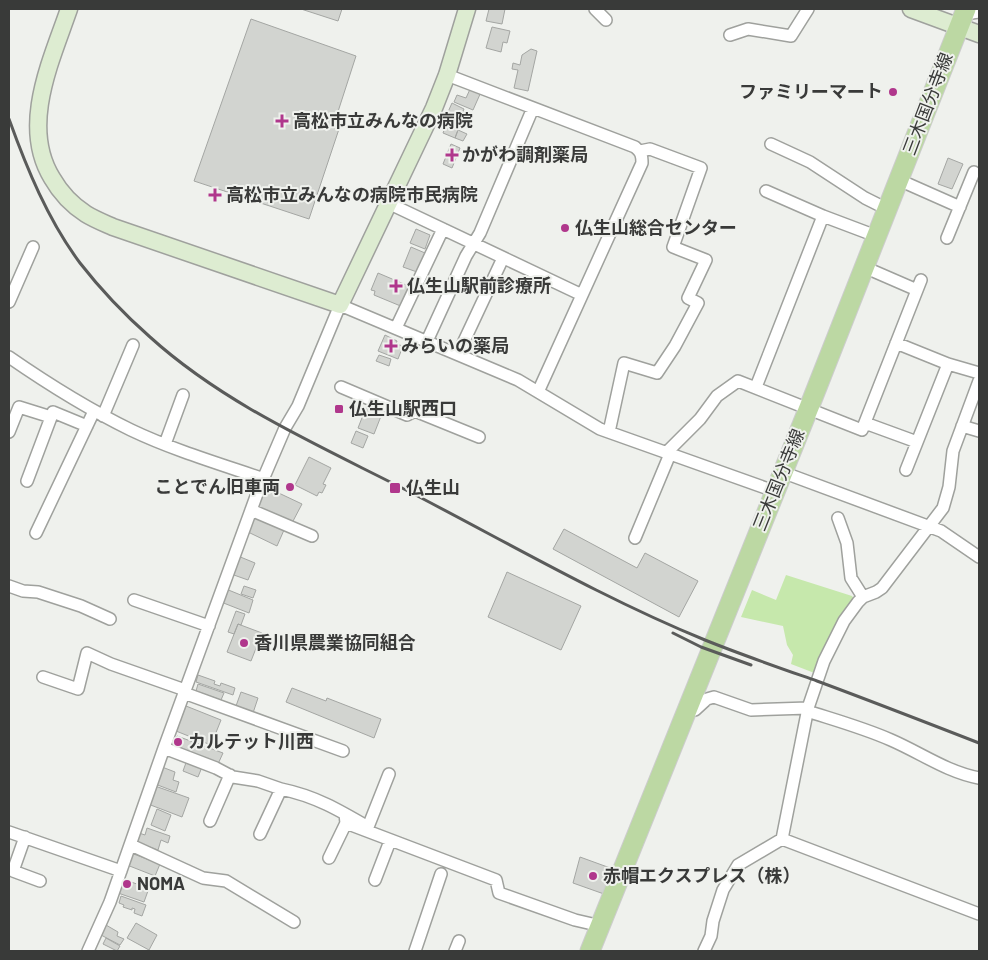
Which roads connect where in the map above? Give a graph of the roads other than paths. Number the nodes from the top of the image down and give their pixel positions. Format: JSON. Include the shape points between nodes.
{"nodes":[{"id":1,"x":69,"y":9,"type":"edge"},
{"id":2,"x":467,"y":9,"type":"edge"},
{"id":3,"x":595,"y":9,"type":"edge"},
{"id":4,"x":808,"y":9,"type":"edge"},
{"id":5,"x":911,"y":9,"type":"edge"},
{"id":6,"x":967,"y":15,"type":"edge"},
{"id":7,"x":606,"y":20,"type":"dead end"},
{"id":8,"x":979,"y":34,"type":"edge"},
{"id":9,"x":730,"y":35,"type":"dead end"},
{"id":10,"x":447,"y":75,"type":"junction"},
{"id":11,"x":533,"y":108,"type":"junction"},
{"id":12,"x":771,"y":144,"type":"dead end"},
{"id":13,"x":640,"y":151,"type":"junction"},
{"id":14,"x":974,"y":172,"type":"dead end"},
{"id":15,"x":899,"y":180,"type":"junction"},
{"id":16,"x":766,"y":191,"type":"dead end"},
{"id":17,"x":388,"y":203,"type":"junction"},
{"id":18,"x":960,"y":207,"type":"junction"},
{"id":19,"x":887,"y":208,"type":"junction"},
{"id":20,"x":823,"y":216,"type":"junction"},
{"id":21,"x":442,"y":229,"type":"junction"},
{"id":22,"x":876,"y":236,"type":"junction"},
{"id":23,"x":948,"y":238,"type":"dead end"},
{"id":24,"x":473,"y":244,"type":"junction"},
{"id":25,"x":33,"y":247,"type":"dead end"},
{"id":26,"x":503,"y":258,"type":"junction"},
{"id":27,"x":864,"y":267,"type":"junction"},
{"id":28,"x":582,"y":295,"type":"junction"},
{"id":29,"x":9,"y":302,"type":"edge"},
{"id":30,"x":340,"y":305,"type":"junction"},
{"id":31,"x":396,"y":328,"type":"junction"},
{"id":32,"x":427,"y":341,"type":"junction"},
{"id":33,"x":896,"y":343,"type":"junction"},
{"id":34,"x":133,"y":345,"type":"dead end"},
{"id":35,"x":458,"y":354,"type":"junction"},
{"id":36,"x":9,"y":357,"type":"edge"},
{"id":37,"x":948,"y":364,"type":"junction"},
{"id":38,"x":979,"y":373,"type":"edge"},
{"id":39,"x":979,"y":382,"type":"edge"},
{"id":40,"x":756,"y":387,"type":"junction"},
{"id":41,"x":341,"y":388,"type":"dead end"},
{"id":42,"x":538,"y":392,"type":"junction"},
{"id":43,"x":183,"y":395,"type":"dead end"},
{"id":44,"x":808,"y":409,"type":"junction"},
{"id":45,"x":99,"y":413,"type":"junction"},
{"id":46,"x":51,"y":417,"type":"junction"},
{"id":47,"x":865,"y":423,"type":"junction"},
{"id":48,"x":87,"y":426,"type":"junction"},
{"id":49,"x":962,"y":426,"type":"junction"},
{"id":50,"x":979,"y":431,"type":"edge"},
{"id":51,"x":9,"y":432,"type":"edge"},
{"id":52,"x":609,"y":432,"type":"junction"},
{"id":53,"x":479,"y":437,"type":"dead end"},
{"id":54,"x":917,"y":442,"type":"junction"},
{"id":55,"x":164,"y":444,"type":"junction"},
{"id":56,"x":668,"y":454,"type":"junction"},
{"id":57,"x":906,"y":470,"type":"dead end"},
{"id":58,"x":782,"y":472,"type":"junction"},
{"id":59,"x":264,"y":479,"type":"junction"},
{"id":60,"x":27,"y":481,"type":"dead end"},
{"id":61,"x":774,"y":491,"type":"junction"},
{"id":62,"x":252,"y":510,"type":"junction"},
{"id":63,"x":838,"y":518,"type":"dead end"},
{"id":64,"x":930,"y":526,"type":"junction"},
{"id":65,"x":36,"y":533,"type":"dead end"},
{"id":66,"x":312,"y":536,"type":"dead end"},
{"id":67,"x":635,"y":538,"type":"dead end"},
{"id":68,"x":979,"y":556,"type":"edge"},
{"id":69,"x":9,"y":586,"type":"edge"},
{"id":70,"x":863,"y":597,"type":"junction"},
{"id":71,"x":134,"y":600,"type":"dead end"},
{"id":72,"x":110,"y":619,"type":"dead end"},
{"id":73,"x":209,"y":626,"type":"junction"},
{"id":74,"x":43,"y":677,"type":"dead end"},
{"id":75,"x":185,"y":692,"type":"junction"},
{"id":76,"x":807,"y":709,"type":"junction"},
{"id":77,"x":686,"y":712,"type":"junction"},
{"id":78,"x":164,"y":748,"type":"junction"},
{"id":79,"x":343,"y":751,"type":"dead end"},
{"id":80,"x":389,"y":774,"type":"dead end"},
{"id":81,"x":230,"y":775,"type":"junction"},
{"id":82,"x":979,"y":778,"type":"edge"},
{"id":83,"x":281,"y":789,"type":"junction"},
{"id":84,"x":346,"y":818,"type":"junction"},
{"id":85,"x":210,"y":821,"type":"dead end"},
{"id":86,"x":9,"y":832,"type":"edge"},
{"id":87,"x":260,"y":834,"type":"dead end"},
{"id":88,"x":25,"y":838,"type":"junction"},
{"id":89,"x":782,"y":839,"type":"junction"},
{"id":90,"x":390,"y":841,"type":"junction"},
{"id":91,"x":131,"y":845,"type":"junction"},
{"id":92,"x":329,"y":858,"type":"dead end"},
{"id":93,"x":121,"y":871,"type":"junction"},
{"id":94,"x":441,"y":874,"type":"dead end"},
{"id":95,"x":375,"y":880,"type":"dead end"},
{"id":96,"x":40,"y":881,"type":"dead end"},
{"id":97,"x":979,"y":914,"type":"edge"},
{"id":98,"x":294,"y":922,"type":"dead end"},
{"id":99,"x":600,"y":926,"type":"junction"},
{"id":100,"x":419,"y":950,"type":"edge"},
{"id":101,"x":88,"y":951,"type":"edge"},
{"id":102,"x":590,"y":951,"type":"edge"},
{"id":103,"x":704,"y":951,"type":"edge"}],
"edges":[{"from":1,"to":30,"type":"street","via":[[44,84],[38,114],[38,141],[45,166],[60,192],[86,214],[114,227]]},
{"from":2,"to":10,"type":"street"},
{"from":3,"to":7,"type":"street"},
{"from":4,"to":9,"type":"street","via":[[791,36],[748,29]]},
{"from":5,"to":6,"type":"street"},
{"from":6,"to":8,"type":"street"},
{"from":6,"to":15,"type":"main road","name":"三木国分寺線"},
{"from":10,"to":11,"type":"street"},
{"from":10,"to":17,"type":"street"},
{"from":11,"to":13,"type":"street"},
{"from":11,"to":24,"type":"street"},
{"from":12,"to":19,"type":"street","via":[[810,162],[865,198]]},
{"from":13,"to":28,"type":"street","via":[[642,163]]},
{"from":13,"to":52,"type":"street","via":[[650,149],[701,168],[673,247],[706,260],[688,298],[698,303],[657,373],[624,363]]},
{"from":14,"to":18,"type":"street"},
{"from":15,"to":18,"type":"street"},
{"from":15,"to":19,"type":"main road","name":"三木国分寺線"},
{"from":16,"to":20,"type":"street"},
{"from":17,"to":21,"type":"street"},
{"from":17,"to":30,"type":"street"},
{"from":18,"to":23,"type":"street"},
{"from":19,"to":22,"type":"main road","name":"三木国分寺線"},
{"from":20,"to":22,"type":"street"},
{"from":20,"to":40,"type":"street"},
{"from":21,"to":24,"type":"street"},
{"from":21,"to":31,"type":"street"},
{"from":22,"to":27,"type":"main road","name":"三木国分寺線"},
{"from":24,"to":26,"type":"street"},
{"from":24,"to":32,"type":"street"},
{"from":25,"to":29,"type":"street"},
{"from":26,"to":28,"type":"street"},
{"from":26,"to":35,"type":"street"},
{"from":27,"to":33,"type":"street","via":[[919,285]]},
{"from":27,"to":44,"type":"main road","name":"三木国分寺線"},
{"from":28,"to":42,"type":"street"},
{"from":30,"to":31,"type":"street"},
{"from":30,"to":59,"type":"street"},
{"from":31,"to":32,"type":"street"},
{"from":32,"to":35,"type":"street"},
{"from":33,"to":37,"type":"street"},
{"from":33,"to":47,"type":"street"},
{"from":34,"to":45,"type":"street"},
{"from":35,"to":42,"type":"street"},
{"from":36,"to":45,"type":"street","via":[[60,392]]},
{"from":37,"to":38,"type":"street"},
{"from":37,"to":54,"type":"street"},
{"from":39,"to":49,"type":"street"},
{"from":40,"to":44,"type":"street"},
{"from":40,"to":56,"type":"street","via":[[738,381],[717,396]]},
{"from":41,"to":53,"type":"street","via":[[407,415],[415,411]]},
{"from":42,"to":52,"type":"street"},
{"from":43,"to":55,"type":"street"},
{"from":44,"to":47,"type":"street","via":[[862,430]]},
{"from":44,"to":58,"type":"main road","name":"三木国分寺線"},
{"from":45,"to":48,"type":"street"},
{"from":45,"to":55,"type":"street"},
{"from":46,"to":48,"type":"street","via":[[53,412]]},
{"from":46,"to":51,"type":"street","via":[[19,406]]},
{"from":46,"to":60,"type":"street"},
{"from":47,"to":54,"type":"street"},
{"from":48,"to":65,"type":"street"},
{"from":49,"to":50,"type":"street"},
{"from":49,"to":64,"type":"street","via":[[953,451],[947,497]]},
{"from":52,"to":56,"type":"street"},
{"from":54,"to":57,"type":"street"},
{"from":55,"to":59,"type":"street"},
{"from":56,"to":61,"type":"street"},
{"from":56,"to":67,"type":"street"},
{"from":58,"to":61,"type":"main road","name":"三木国分寺線"},
{"from":58,"to":64,"type":"street"},
{"from":59,"to":62,"type":"street"},
{"from":61,"to":77,"type":"main road","name":"三木国分寺線"},
{"from":62,"to":66,"type":"street"},
{"from":62,"to":73,"type":"street"},
{"from":63,"to":70,"type":"street","via":[[847,543],[851,578]]},
{"from":64,"to":68,"type":"street"},
{"from":64,"to":70,"type":"street","via":[[882,588]]},
{"from":69,"to":72,"type":"street","via":[[81,606]]},
{"from":70,"to":76,"type":"street","via":[[844,621],[824,661]]},
{"from":71,"to":73,"type":"street"},
{"from":73,"to":75,"type":"street"},
{"from":74,"to":75,"type":"street","via":[[78,689],[87,653]]},
{"from":75,"to":78,"type":"street"},
{"from":75,"to":79,"type":"street"},
{"from":76,"to":77,"type":"street","via":[[751,710],[714,697]]},
{"from":76,"to":82,"type":"street","via":[[892,740],[956,773]]},
{"from":76,"to":89,"type":"street"},
{"from":77,"to":99,"type":"main road","name":"三木国分寺線"},
{"from":78,"to":81,"type":"street"},
{"from":78,"to":91,"type":"street"},
{"from":80,"to":84,"type":"street","via":[[368,827]]},
{"from":81,"to":83,"type":"street"},
{"from":81,"to":85,"type":"street"},
{"from":83,"to":84,"type":"street","via":[[322,801]]},
{"from":83,"to":87,"type":"street"},
{"from":84,"to":90,"type":"street"},
{"from":84,"to":92,"type":"street"},
{"from":86,"to":88,"type":"street"},
{"from":88,"to":93,"type":"street"},
{"from":88,"to":96,"type":"street","via":[[13,872]]},
{"from":89,"to":97,"type":"street"},
{"from":89,"to":103,"type":"street","via":[[738,865],[723,890]]},
{"from":90,"to":95,"type":"street"},
{"from":90,"to":99,"type":"street","via":[[496,880],[499,894]]},
{"from":91,"to":93,"type":"street"},
{"from":91,"to":98,"type":"street","via":[[204,878],[226,881]]},
{"from":93,"to":101,"type":"street"},
{"from":94,"to":100,"type":"street"},
{"from":99,"to":102,"type":"main road","name":"三木国分寺線"}]}
